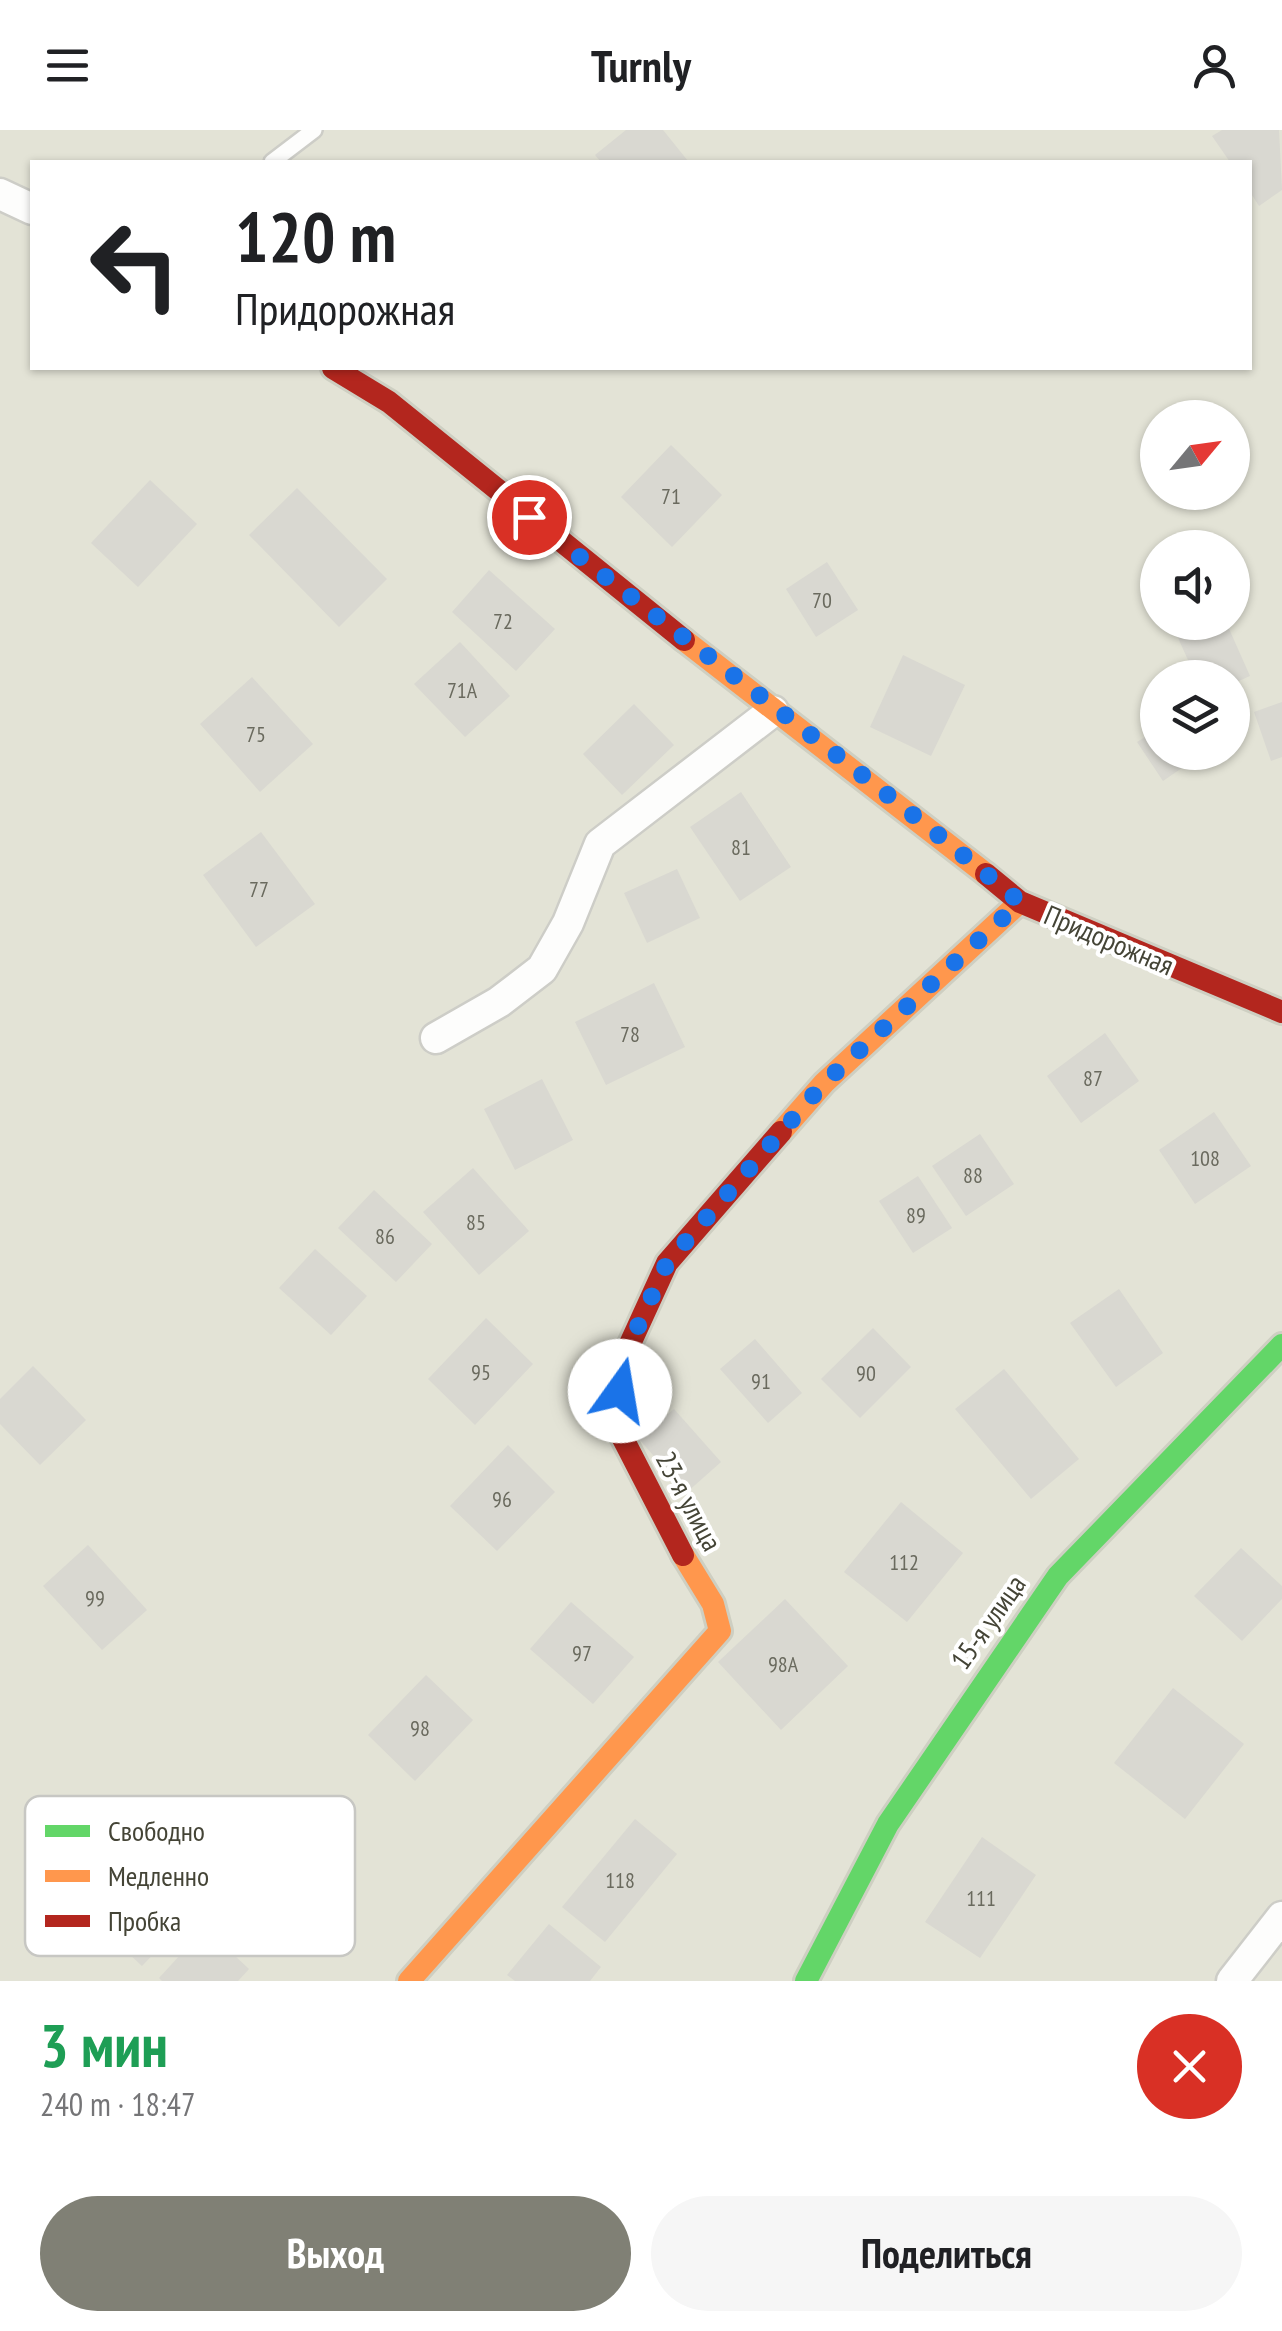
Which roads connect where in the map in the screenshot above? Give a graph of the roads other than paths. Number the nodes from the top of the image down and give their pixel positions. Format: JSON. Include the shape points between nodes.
{"nodes":[{"id":1,"x":314,"y":130,"type":"edge"},
{"id":2,"x":275,"y":160,"type":"edge"},
{"id":3,"x":0,"y":194,"type":"edge"},
{"id":4,"x":30,"y":208,"type":"edge"},
{"id":5,"x":335,"y":370,"type":"edge"},
{"id":6,"x":774,"y":710,"type":"junction"},
{"id":7,"x":1020,"y":902,"type":"junction"},
{"id":8,"x":1282,"y":1012,"type":"edge"},
{"id":9,"x":436,"y":1038,"type":"dead end"},
{"id":10,"x":1282,"y":1345,"type":"edge"},
{"id":11,"x":1282,"y":1917,"type":"edge"},
{"id":12,"x":410,"y":1981,"type":"edge"},
{"id":13,"x":806,"y":1981,"type":"edge"},
{"id":14,"x":1232,"y":1981,"type":"edge"}],
"edges":[{"from":1,"to":2,"type":"lane"},
{"from":3,"to":4,"type":"street"},
{"from":5,"to":6,"type":"street","name":"Придорожная","via":[[389,402]]},
{"from":6,"to":7,"type":"street","name":"Придорожная"},
{"from":6,"to":9,"type":"street","via":[[600,844],[542,970]]},
{"from":7,"to":8,"type":"street","name":"Придорожная"},
{"from":7,"to":12,"type":"street","name":"23-я улица","via":[[824,1083],[667,1263],[624,1357],[616,1425],[712,1604],[720,1631]]},
{"from":10,"to":13,"type":"street","name":"15-я улица","via":[[1058,1576],[888,1824]]},
{"from":11,"to":14,"type":"street"}]}
